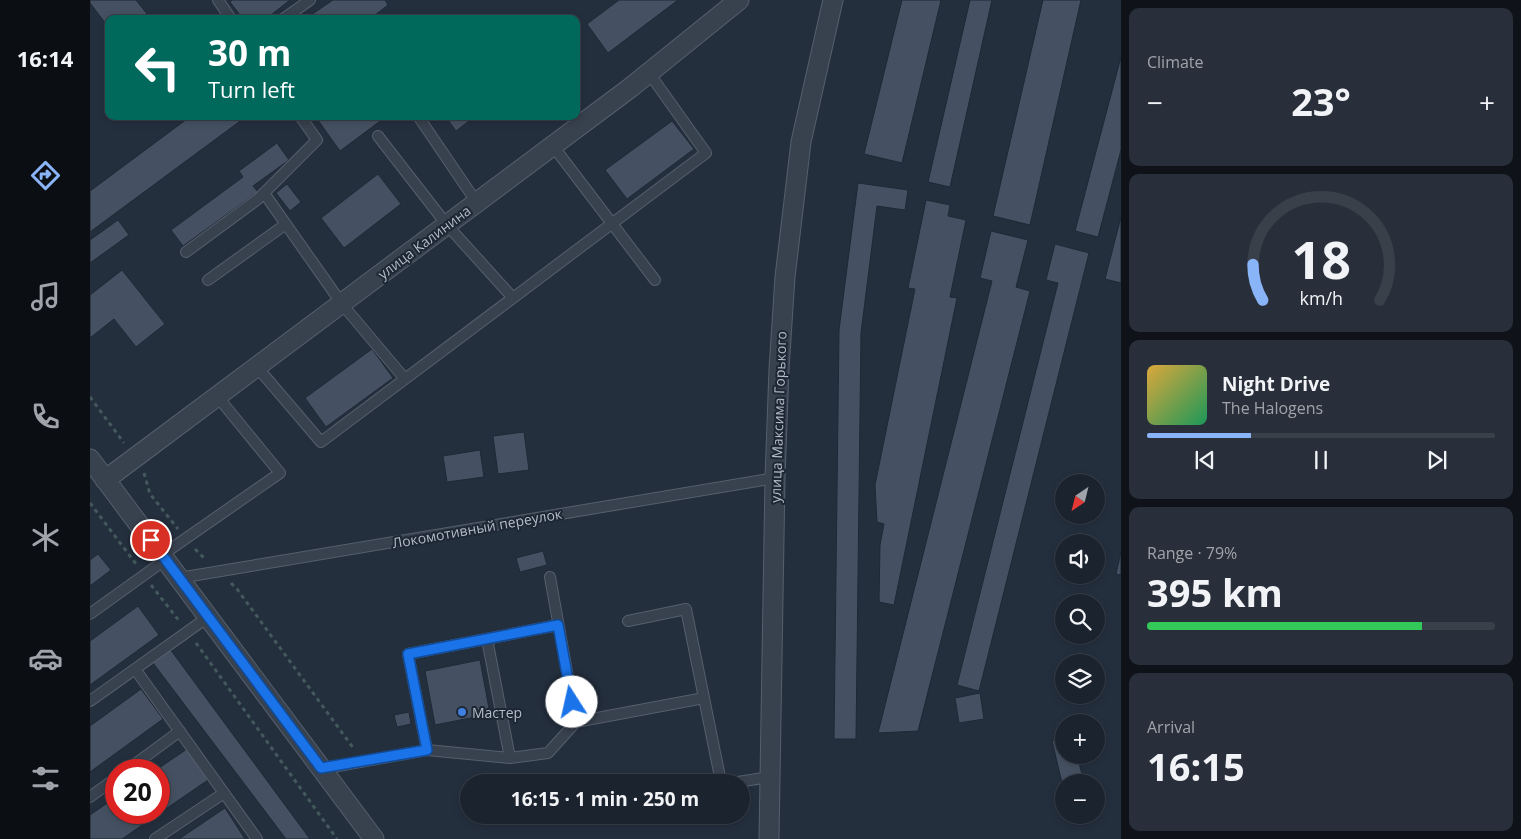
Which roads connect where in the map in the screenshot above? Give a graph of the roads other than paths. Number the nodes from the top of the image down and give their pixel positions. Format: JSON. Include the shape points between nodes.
{"nodes":[{"id":1,"x":218,"y":0,"type":"edge"},
{"id":2,"x":310,"y":0,"type":"edge"},
{"id":3,"x":738,"y":0,"type":"edge"},
{"id":4,"x":834,"y":0,"type":"edge"},
{"id":5,"x":228,"y":15,"type":"edge"},
{"id":6,"x":289,"y":15,"type":"edge"},
{"id":7,"x":649,"y":74,"type":"junction"},
{"id":8,"x":303,"y":120,"type":"edge"},
{"id":9,"x":421,"y":120,"type":"edge"},
{"id":10,"x":378,"y":136,"type":"dead end"},
{"id":11,"x":553,"y":146,"type":"junction"},
{"id":12,"x":264,"y":193,"type":"junction"},
{"id":13,"x":476,"y":203,"type":"junction"},
{"id":14,"x":286,"y":224,"type":"junction"},
{"id":15,"x":612,"y":224,"type":"junction"},
{"id":16,"x":447,"y":225,"type":"junction"},
{"id":17,"x":186,"y":252,"type":"dead end"},
{"id":18,"x":208,"y":280,"type":"dead end"},
{"id":19,"x":655,"y":280,"type":"dead end"},
{"id":20,"x":513,"y":298,"type":"junction"},
{"id":21,"x":342,"y":304,"type":"junction"},
{"id":22,"x":257,"y":367,"type":"junction"},
{"id":23,"x":405,"y":379,"type":"junction"},
{"id":24,"x":217,"y":396,"type":"junction"},
{"id":25,"x":96,"y":472,"type":"edge"},
{"id":26,"x":775,"y":478,"type":"junction"},
{"id":27,"x":164,"y":558,"type":"junction"},
{"id":28,"x":550,"y":577,"type":"dead end"},
{"id":29,"x":179,"y":578,"type":"junction"},
{"id":30,"x":90,"y":614,"type":"edge"},
{"id":31,"x":208,"y":617,"type":"junction"},
{"id":32,"x":628,"y":621,"type":"dead end"},
{"id":33,"x":558,"y":625,"type":"junction"},
{"id":34,"x":487,"y":639,"type":"junction"},
{"id":35,"x":135,"y":669,"type":"junction"},
{"id":36,"x":704,"y":698,"type":"junction"},
{"id":37,"x":90,"y":701,"type":"edge"},
{"id":38,"x":576,"y":722,"type":"junction"},
{"id":39,"x":180,"y":731,"type":"junction"},
{"id":40,"x":427,"y":750,"type":"junction"},
{"id":41,"x":510,"y":758,"type":"junction"},
{"id":42,"x":142,"y":759,"type":"edge"},
{"id":43,"x":321,"y":768,"type":"junction"},
{"id":44,"x":719,"y":774,"type":"edge"},
{"id":45,"x":769,"y":777,"type":"junction"},
{"id":46,"x":750,"y":780,"type":"edge"},
{"id":47,"x":105,"y":786,"type":"edge"},
{"id":48,"x":224,"y":793,"type":"junction"},
{"id":49,"x":90,"y":797,"type":"edge"},
{"id":50,"x":156,"y":839,"type":"edge"},
{"id":51,"x":257,"y":839,"type":"edge"},
{"id":52,"x":374,"y":839,"type":"edge"},
{"id":53,"x":769,"y":839,"type":"edge"}],
"edges":[{"from":1,"to":5,"type":"lane"},
{"from":2,"to":6,"type":"lane"},
{"from":3,"to":7,"type":"street","name":"улица Калинина"},
{"from":4,"to":26,"type":"street","name":"улица Максима Горького","via":[[801,142],[785,277]]},
{"from":7,"to":11,"type":"street","name":"улица Калинина"},
{"from":7,"to":15,"type":"lane","via":[[706,153]]},
{"from":8,"to":12,"type":"lane","via":[[317,140]]},
{"from":9,"to":13,"type":"lane"},
{"from":10,"to":16,"type":"lane"},
{"from":11,"to":13,"type":"street","name":"улица Калинина"},
{"from":11,"to":15,"type":"lane"},
{"from":12,"to":14,"type":"lane"},
{"from":12,"to":17,"type":"lane"},
{"from":13,"to":16,"type":"street","name":"улица Калинина"},
{"from":14,"to":18,"type":"lane"},
{"from":14,"to":21,"type":"lane"},
{"from":15,"to":19,"type":"lane"},
{"from":15,"to":20,"type":"lane"},
{"from":16,"to":20,"type":"lane"},
{"from":16,"to":21,"type":"street","name":"улица Калинина"},
{"from":20,"to":23,"type":"lane"},
{"from":21,"to":22,"type":"street","name":"улица Калинина"},
{"from":21,"to":23,"type":"lane"},
{"from":22,"to":23,"type":"lane","via":[[321,442]]},
{"from":22,"to":24,"type":"street","name":"улица Калинина"},
{"from":24,"to":25,"type":"street","name":"улица Калинина"},
{"from":24,"to":27,"type":"lane","via":[[280,473]]},
{"from":25,"to":27,"type":"street"},
{"from":26,"to":29,"type":"lane","name":"Локомотивный переулок"},
{"from":26,"to":45,"type":"street","name":"улица Максима Горького"},
{"from":27,"to":29,"type":"street"},
{"from":27,"to":30,"type":"lane"},
{"from":28,"to":33,"type":"lane"},
{"from":29,"to":31,"type":"street"},
{"from":31,"to":35,"type":"lane"},
{"from":31,"to":43,"type":"street"},
{"from":32,"to":36,"type":"lane","via":[[686,609]]},
{"from":33,"to":34,"type":"lane"},
{"from":33,"to":38,"type":"lane"},
{"from":34,"to":40,"type":"lane","via":[[408,654]]},
{"from":34,"to":41,"type":"lane"},
{"from":35,"to":37,"type":"lane"},
{"from":35,"to":39,"type":"lane"},
{"from":36,"to":38,"type":"lane"},
{"from":36,"to":44,"type":"lane"},
{"from":38,"to":41,"type":"lane","via":[[548,753]]},
{"from":39,"to":42,"type":"lane"},
{"from":39,"to":48,"type":"lane"},
{"from":40,"to":41,"type":"lane"},
{"from":40,"to":43,"type":"lane"},
{"from":43,"to":52,"type":"street"},
{"from":45,"to":46,"type":"lane"},
{"from":45,"to":53,"type":"street","name":"улица Максима Горького"},
{"from":47,"to":49,"type":"lane"},
{"from":48,"to":50,"type":"lane"},
{"from":48,"to":51,"type":"lane"}]}
